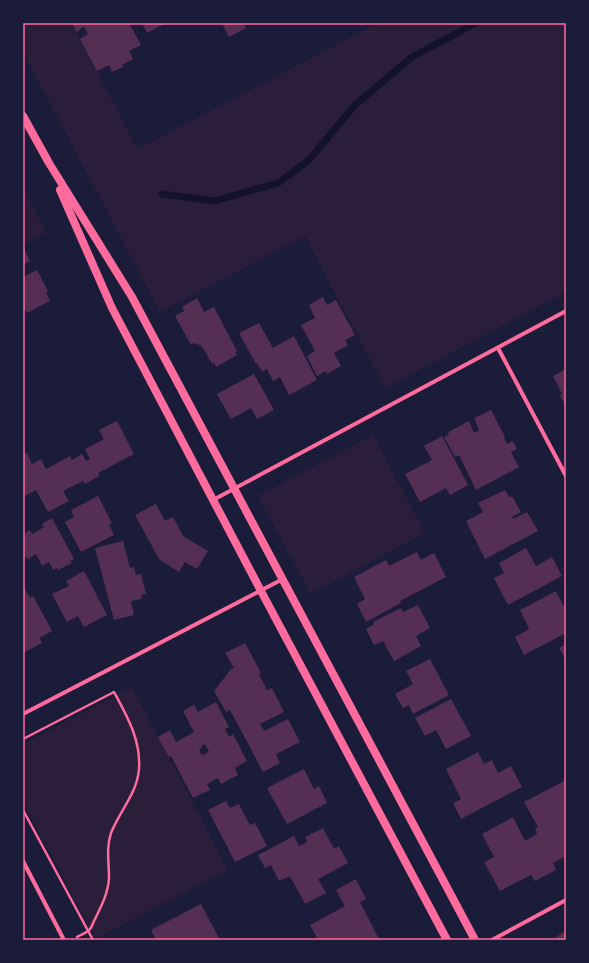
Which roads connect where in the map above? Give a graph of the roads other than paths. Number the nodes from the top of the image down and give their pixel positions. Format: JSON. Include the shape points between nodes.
{"nodes":[{"id":1,"x":23,"y":116,"type":"edge"},
{"id":2,"x":49,"y":163,"type":"junction"},
{"id":3,"x":566,"y":310,"type":"edge"},
{"id":4,"x":498,"y":348,"type":"junction"},
{"id":5,"x":566,"y":476,"type":"edge"},
{"id":6,"x":234,"y":489,"type":"junction"},
{"id":7,"x":213,"y":501,"type":"junction"},
{"id":8,"x":283,"y":579,"type":"junction"},
{"id":9,"x":261,"y":591,"type":"junction"},
{"id":10,"x":23,"y":714,"type":"edge"},
{"id":11,"x":23,"y":861,"type":"edge"},
{"id":12,"x":566,"y":900,"type":"edge"},
{"id":13,"x":64,"y":940,"type":"edge"},
{"id":14,"x":446,"y":940,"type":"edge"},
{"id":15,"x":475,"y":940,"type":"edge"},
{"id":16,"x":492,"y":940,"type":"edge"}],
"edges":[{"from":1,"to":2,"type":"main road"},
{"from":2,"to":6,"type":"main road","via":[[132,297]]},
{"from":2,"to":7,"type":"main road","via":[[112,308]]},
{"from":3,"to":4,"type":"street"},
{"from":4,"to":5,"type":"street"},
{"from":4,"to":6,"type":"street"},
{"from":6,"to":7,"type":"street"},
{"from":6,"to":8,"type":"main road"},
{"from":7,"to":9,"type":"main road"},
{"from":8,"to":9,"type":"street"},
{"from":8,"to":15,"type":"main road"},
{"from":9,"to":10,"type":"street"},
{"from":9,"to":14,"type":"main road"},
{"from":11,"to":13,"type":"street"},
{"from":12,"to":16,"type":"street"}]}
